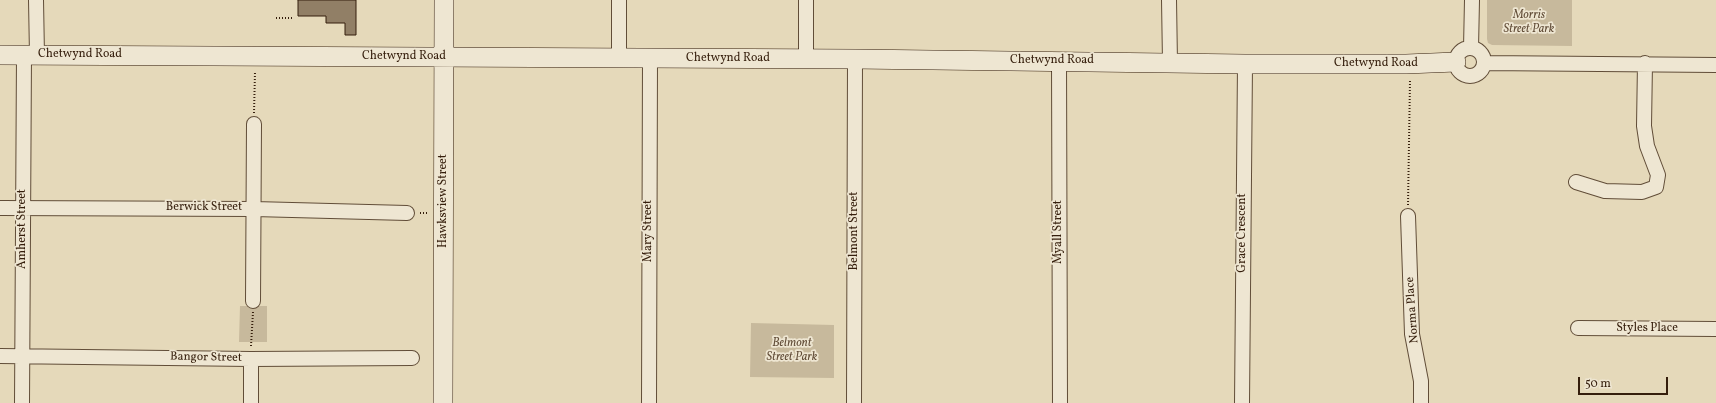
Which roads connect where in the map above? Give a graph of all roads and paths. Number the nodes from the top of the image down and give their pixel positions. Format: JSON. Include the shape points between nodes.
{"nodes":[{"id":1,"x":36,"y":0,"type":"edge"},
{"id":2,"x":444,"y":0,"type":"edge"},
{"id":3,"x":619,"y":0,"type":"edge"},
{"id":4,"x":806,"y":0,"type":"edge"},
{"id":5,"x":1169,"y":0,"type":"edge"},
{"id":6,"x":1472,"y":0,"type":"edge"},
{"id":7,"x":276,"y":18,"type":"dead end"},
{"id":8,"x":292,"y":18,"type":"dead end"},
{"id":9,"x":1470,"y":48,"type":"junction"},
{"id":10,"x":0,"y":55,"type":"edge"},
{"id":11,"x":30,"y":55,"type":"junction"},
{"id":12,"x":444,"y":57,"type":"junction"},
{"id":13,"x":619,"y":58,"type":"junction"},
{"id":14,"x":650,"y":58,"type":"junction"},
{"id":15,"x":855,"y":59,"type":"junction"},
{"id":16,"x":806,"y":60,"type":"junction"},
{"id":17,"x":1059,"y":61,"type":"junction"},
{"id":18,"x":1170,"y":62,"type":"junction"},
{"id":19,"x":1456,"y":62,"type":"junction"},
{"id":20,"x":1484,"y":63,"type":"junction"},
{"id":21,"x":1645,"y":63,"type":"junction"},
{"id":22,"x":1245,"y":64,"type":"junction"},
{"id":23,"x":1716,"y":65,"type":"edge"},
{"id":24,"x":255,"y":72,"type":"dead end"},
{"id":25,"x":1410,"y":80,"type":"dead end"},
{"id":26,"x":254,"y":124,"type":"joint"},
{"id":27,"x":1576,"y":182,"type":"dead end"},
{"id":28,"x":0,"y":208,"type":"edge"},
{"id":29,"x":24,"y":208,"type":"junction"},
{"id":30,"x":254,"y":209,"type":"junction"},
{"id":31,"x":407,"y":213,"type":"dead end"},
{"id":32,"x":1408,"y":216,"type":"joint"},
{"id":33,"x":253,"y":301,"type":"joint"},
{"id":34,"x":1578,"y":328,"type":"dead end"},
{"id":35,"x":1716,"y":329,"type":"edge"},
{"id":36,"x":0,"y":356,"type":"edge"},
{"id":37,"x":23,"y":356,"type":"junction"},
{"id":38,"x":412,"y":358,"type":"dead end"},
{"id":39,"x":251,"y":359,"type":"junction"},
{"id":40,"x":22,"y":403,"type":"edge"},
{"id":41,"x":251,"y":403,"type":"edge"},
{"id":42,"x":443,"y":403,"type":"edge"},
{"id":43,"x":649,"y":403,"type":"edge"},
{"id":44,"x":854,"y":403,"type":"edge"},
{"id":45,"x":1060,"y":403,"type":"edge"},
{"id":46,"x":1242,"y":403,"type":"edge"},
{"id":47,"x":1421,"y":403,"type":"edge"}],
"edges":[{"from":1,"to":11,"type":"street","name":"Amherst Street"},
{"from":2,"to":12,"type":"street","name":"Hawksview Street"},
{"from":3,"to":13,"type":"street"},
{"from":4,"to":16,"type":"street"},
{"from":5,"to":18,"type":"street"},
{"from":6,"to":9,"type":"street"},
{"from":7,"to":8,"type":"path"},
{"from":9,"to":19,"type":"street","via":[[1459,54]]},
{"from":9,"to":20,"type":"street","via":[[1479,51]]},
{"from":10,"to":11,"type":"street","name":"Chetwynd Road"},
{"from":11,"to":12,"type":"street","name":"Chetwynd Road"},
{"from":11,"to":29,"type":"street","name":"Amherst Street"},
{"from":12,"to":13,"type":"street","name":"Chetwynd Road"},
{"from":12,"to":42,"type":"street","name":"Hawksview Street"},
{"from":13,"to":14,"type":"street","name":"Chetwynd Road"},
{"from":14,"to":16,"type":"street","name":"Chetwynd Road"},
{"from":14,"to":43,"type":"street","name":"Mary Street"},
{"from":15,"to":16,"type":"street","name":"Chetwynd Road"},
{"from":15,"to":17,"type":"street","name":"Chetwynd Road"},
{"from":15,"to":44,"type":"street","name":"Belmont Street"},
{"from":17,"to":18,"type":"street","name":"Chetwynd Road"},
{"from":17,"to":45,"type":"street","name":"Myall Street"},
{"from":18,"to":22,"type":"street","name":"Chetwynd Road"},
{"from":19,"to":20,"type":"street","via":[[1459,71],[1468,76],[1481,72]]},
{"from":19,"to":22,"type":"street","name":"Chetwynd Road"},
{"from":20,"to":21,"type":"street"},
{"from":21,"to":23,"type":"street"},
{"from":21,"to":27,"type":"street","via":[[1644,126],[1647,146],[1658,175],[1656,186],[1642,192],[1618,192]]},
{"from":22,"to":46,"type":"street","name":"Grace Crescent"},
{"from":24,"to":26,"type":"path"},
{"from":25,"to":32,"type":"path"},
{"from":26,"to":30,"type":"street"},
{"from":28,"to":29,"type":"street","name":"Berwick Street"},
{"from":29,"to":30,"type":"street","name":"Berwick Street"},
{"from":29,"to":37,"type":"street","name":"Amherst Street"},
{"from":30,"to":31,"type":"street","name":"Berwick Street"},
{"from":30,"to":33,"type":"street"},
{"from":32,"to":47,"type":"street","name":"Norma Place","via":[[1412,334],[1420,374]]},
{"from":33,"to":39,"type":"path"},
{"from":34,"to":35,"type":"street","name":"Styles Place"},
{"from":36,"to":37,"type":"street","name":"Bangor Street"},
{"from":37,"to":39,"type":"street","name":"Bangor Street"},
{"from":37,"to":40,"type":"street","name":"Amherst Street"},
{"from":38,"to":39,"type":"street","name":"Bangor Street"},
{"from":39,"to":41,"type":"street"}]}
